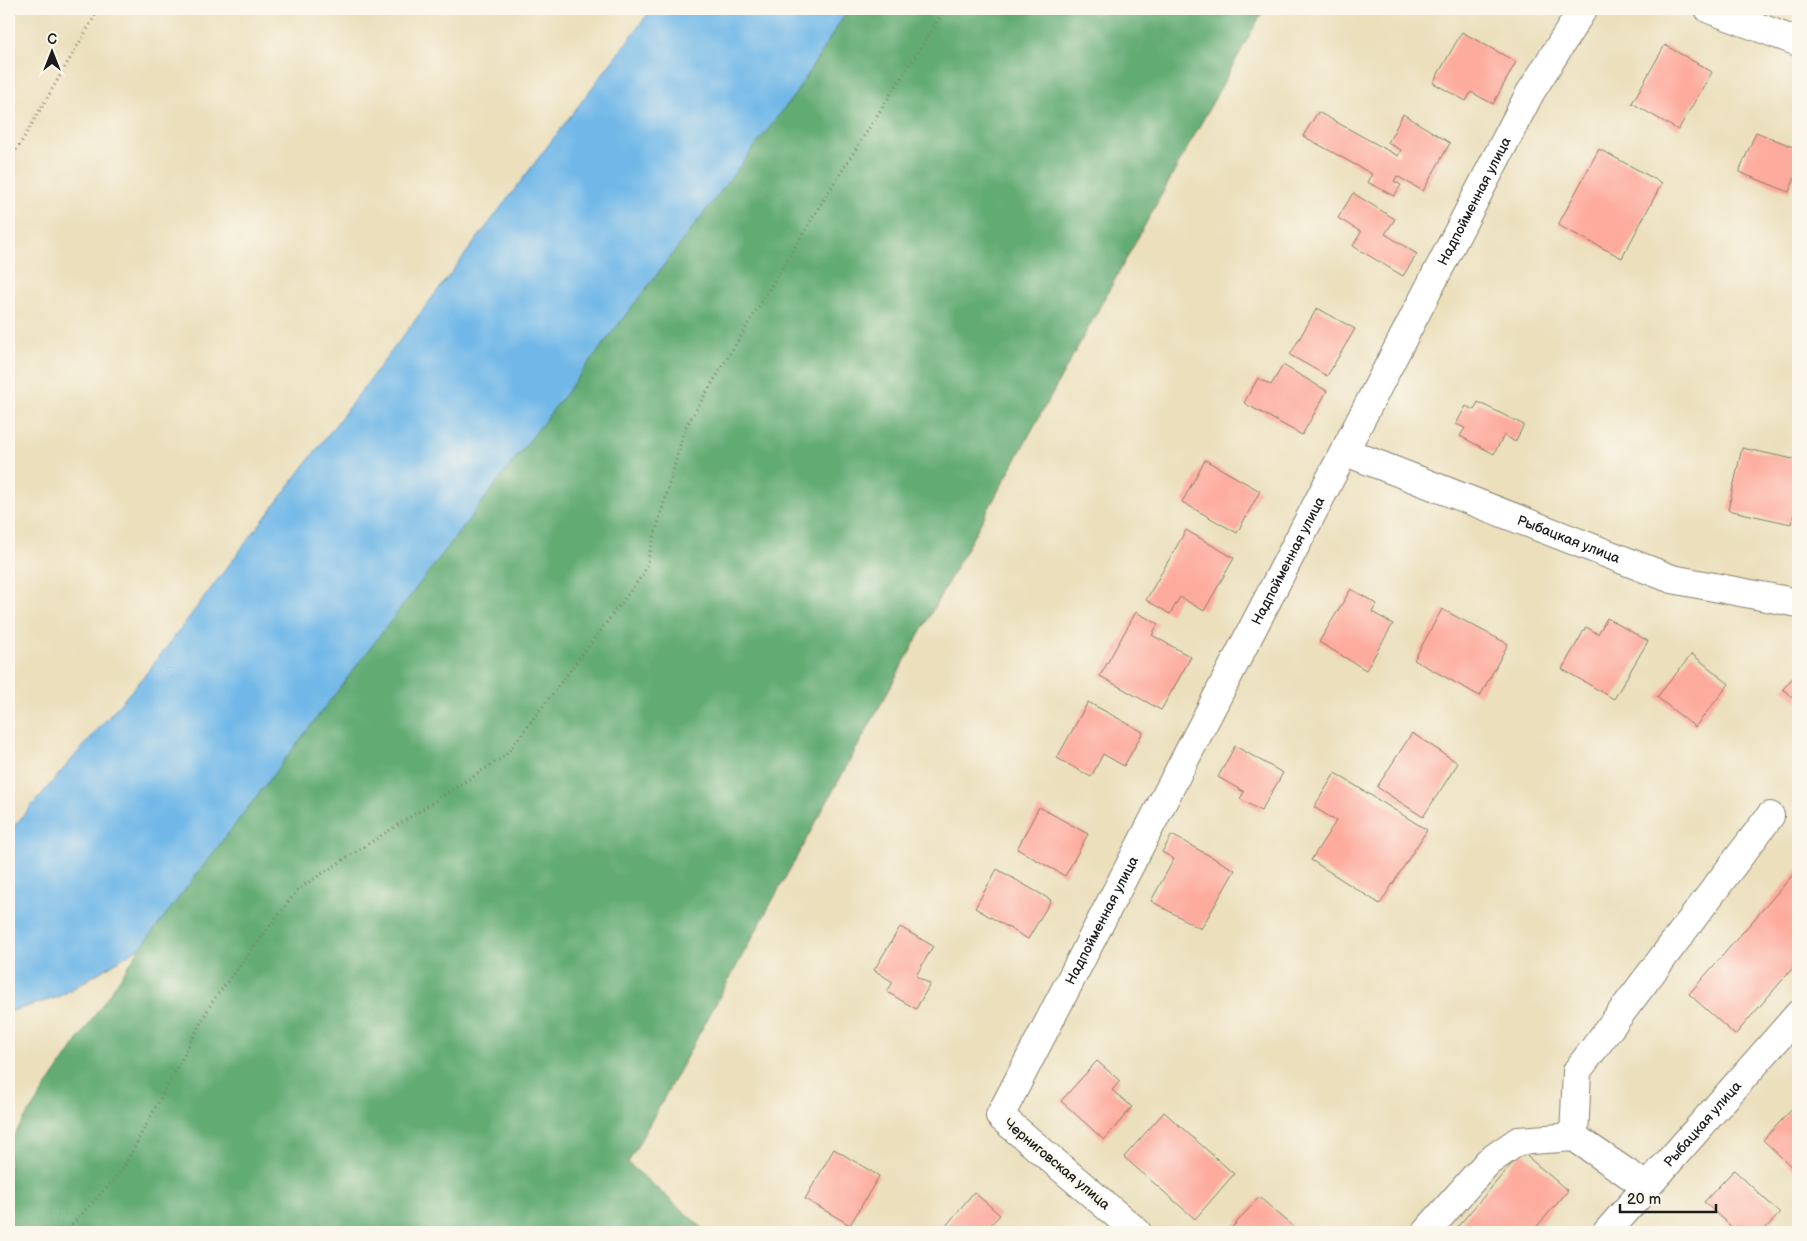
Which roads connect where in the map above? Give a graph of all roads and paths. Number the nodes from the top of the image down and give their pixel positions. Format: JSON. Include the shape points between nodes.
{"nodes":[{"id":1,"x":100,"y":9,"type":"edge"},
{"id":2,"x":945,"y":9,"type":"edge"},
{"id":3,"x":1583,"y":9,"type":"edge"},
{"id":4,"x":1709,"y":9,"type":"edge"},
{"id":5,"x":1798,"y":42,"type":"edge"},
{"id":6,"x":9,"y":163,"type":"edge"},
{"id":7,"x":1346,"y":452,"type":"junction"},
{"id":8,"x":1798,"y":603,"type":"edge"},
{"id":9,"x":1770,"y":816,"type":"dead end"},
{"id":10,"x":1798,"y":1015,"type":"edge"},
{"id":11,"x":1000,"y":1116,"type":"joint"},
{"id":12,"x":1574,"y":1137,"type":"junction"},
{"id":13,"x":1646,"y":1186,"type":"junction"},
{"id":14,"x":65,"y":1232,"type":"edge"},
{"id":15,"x":1137,"y":1232,"type":"edge"},
{"id":16,"x":1426,"y":1232,"type":"edge"},
{"id":17,"x":1607,"y":1232,"type":"edge"}],
"edges":[{"from":1,"to":6,"type":"path"},
{"from":2,"to":14,"type":"path","via":[[824,199],[685,428],[644,573],[505,756],[298,889],[212,1002],[121,1172]]},
{"from":3,"to":7,"type":"street","name":"Надпойменная улица","via":[[1530,93]]},
{"from":4,"to":5,"type":"street"},
{"from":7,"to":8,"type":"street","name":"Рыбацкая улица","via":[[1672,579]]},
{"from":7,"to":11,"type":"street","name":"Надпойменная улица"},
{"from":9,"to":12,"type":"street","via":[[1577,1071]]},
{"from":10,"to":13,"type":"street","name":"Рыбацкая улица"},
{"from":11,"to":15,"type":"street","name":"Черниговская улица"},
{"from":12,"to":13,"type":"street"},
{"from":12,"to":16,"type":"street","via":[[1518,1141],[1488,1162]]},
{"from":13,"to":17,"type":"street","name":"Рыбацкая улица"}]}
